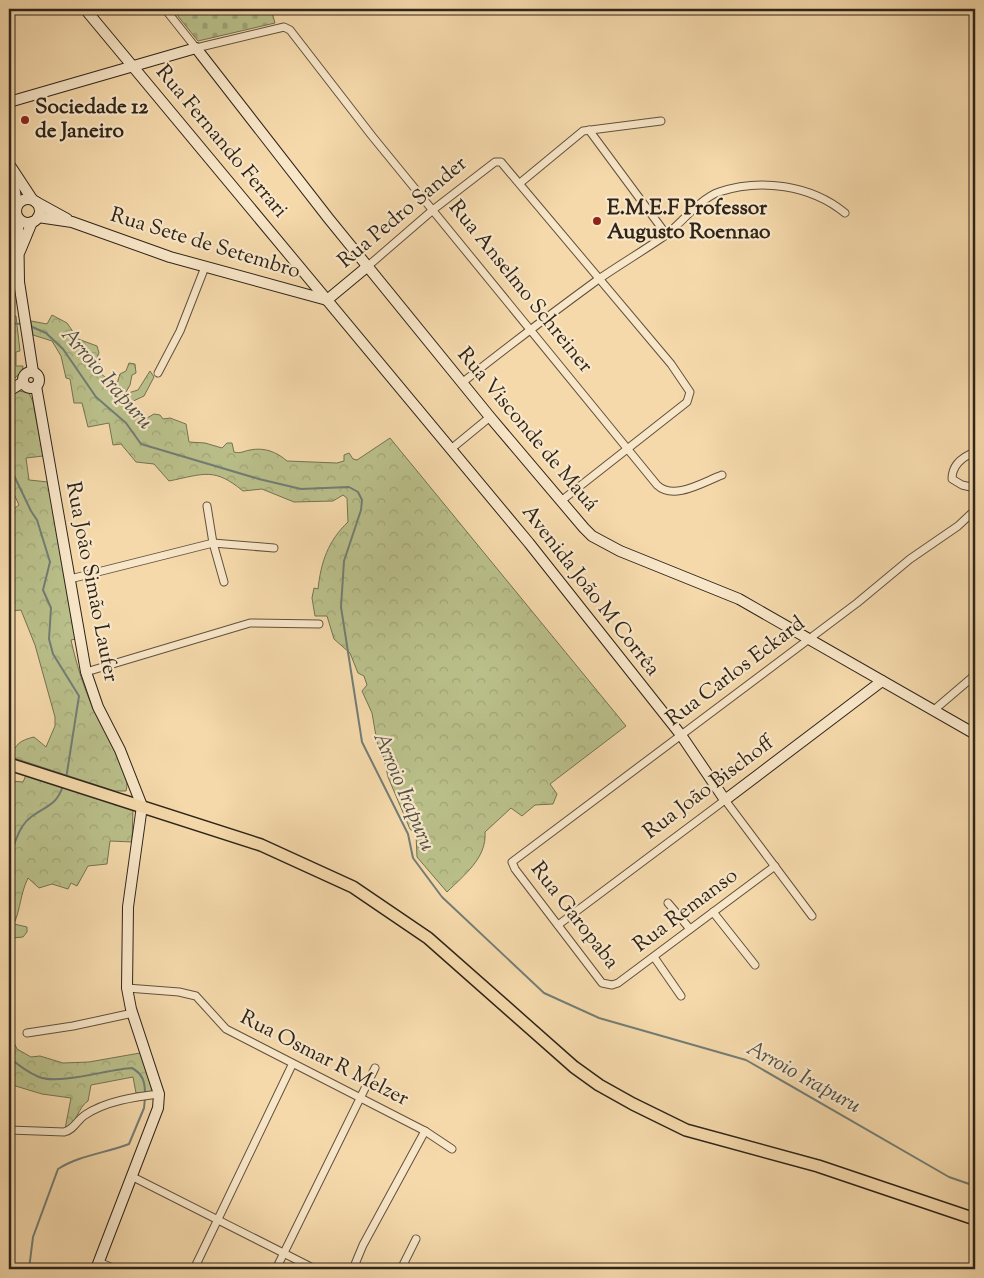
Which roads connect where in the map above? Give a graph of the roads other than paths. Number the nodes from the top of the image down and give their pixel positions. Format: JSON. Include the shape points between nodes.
{"nodes":[{"id":1,"x":85,"y":9,"type":"edge"},
{"id":2,"x":165,"y":9,"type":"edge"},
{"id":3,"x":196,"y":48,"type":"junction"},
{"id":4,"x":135,"y":66,"type":"junction"},
{"id":5,"x":9,"y":102,"type":"edge"},
{"id":6,"x":660,"y":121,"type":"dead end"},
{"id":7,"x":589,"y":130,"type":"junction"},
{"id":8,"x":10,"y":167,"type":"edge"},
{"id":9,"x":520,"y":183,"type":"junction"},
{"id":10,"x":34,"y":200,"type":"junction"},
{"id":11,"x":18,"y":205,"type":"junction"},
{"id":12,"x":434,"y":209,"type":"junction"},
{"id":13,"x":845,"y":213,"type":"dead end"},
{"id":14,"x":18,"y":218,"type":"junction"},
{"id":15,"x":35,"y":219,"type":"junction"},
{"id":16,"x":72,"y":222,"type":"junction"},
{"id":17,"x":666,"y":234,"type":"junction"},
{"id":18,"x":19,"y":254,"type":"junction"},
{"id":19,"x":368,"y":266,"type":"junction"},
{"id":20,"x":205,"y":267,"type":"junction"},
{"id":21,"x":598,"y":280,"type":"junction"},
{"id":22,"x":327,"y":300,"type":"junction"},
{"id":23,"x":530,"y":329,"type":"junction"},
{"id":24,"x":158,"y":373,"type":"dead end"},
{"id":25,"x":28,"y":376,"type":"junction"},
{"id":26,"x":463,"y":382,"type":"junction"},
{"id":27,"x":11,"y":389,"type":"edge"},
{"id":28,"x":490,"y":417,"type":"junction"},
{"id":29,"x":628,"y":447,"type":"junction"},
{"id":30,"x":451,"y":449,"type":"junction"},
{"id":31,"x":975,"y":452,"type":"edge"},
{"id":32,"x":722,"y":475,"type":"dead end"},
{"id":33,"x":975,"y":488,"type":"edge"},
{"id":34,"x":561,"y":501,"type":"junction"},
{"id":35,"x":207,"y":506,"type":"dead end"},
{"id":36,"x":975,"y":510,"type":"edge"},
{"id":37,"x":213,"y":543,"type":"junction"},
{"id":38,"x":274,"y":548,"type":"dead end"},
{"id":39,"x":70,"y":579,"type":"junction"},
{"id":40,"x":224,"y":582,"type":"dead end"},
{"id":41,"x":319,"y":624,"type":"dead end"},
{"id":42,"x":810,"y":638,"type":"junction"},
{"id":43,"x":86,"y":672,"type":"junction"},
{"id":44,"x":975,"y":675,"type":"edge"},
{"id":45,"x":882,"y":681,"type":"junction"},
{"id":46,"x":934,"y":710,"type":"junction"},
{"id":47,"x":975,"y":734,"type":"edge"},
{"id":48,"x":681,"y":735,"type":"junction"},
{"id":49,"x":9,"y":764,"type":"edge"},
{"id":50,"x":725,"y":800,"type":"junction"},
{"id":51,"x":142,"y":806,"type":"junction"},
{"id":52,"x":514,"y":859,"type":"joint"},
{"id":53,"x":775,"y":866,"type":"junction"},
{"id":54,"x":668,"y":903,"type":"dead end"},
{"id":55,"x":714,"y":912,"type":"junction"},
{"id":56,"x":812,"y":916,"type":"dead end"},
{"id":57,"x":558,"y":925,"type":"junction"},
{"id":58,"x":690,"y":929,"type":"junction"},
{"id":59,"x":654,"y":957,"type":"junction"},
{"id":60,"x":755,"y":965,"type":"dead end"},
{"id":61,"x":618,"y":983,"type":"joint"},
{"id":62,"x":127,"y":988,"type":"junction"},
{"id":63,"x":681,"y":996,"type":"dead end"},
{"id":64,"x":133,"y":1013,"type":"junction"},
{"id":65,"x":27,"y":1033,"type":"dead end"},
{"id":66,"x":292,"y":1065,"type":"junction"},
{"id":67,"x":375,"y":1068,"type":"dead end"},
{"id":68,"x":154,"y":1094,"type":"junction"},
{"id":69,"x":360,"y":1098,"type":"junction"},
{"id":70,"x":9,"y":1130,"type":"edge"},
{"id":71,"x":425,"y":1131,"type":"junction"},
{"id":72,"x":452,"y":1149,"type":"dead end"},
{"id":73,"x":133,"y":1177,"type":"junction"},
{"id":74,"x":975,"y":1219,"type":"edge"},
{"id":75,"x":217,"y":1221,"type":"junction"},
{"id":76,"x":416,"y":1239,"type":"dead end"},
{"id":77,"x":284,"y":1253,"type":"junction"},
{"id":78,"x":98,"y":1265,"type":"edge"},
{"id":79,"x":115,"y":1269,"type":"edge"},
{"id":80,"x":194,"y":1269,"type":"edge"},
{"id":81,"x":276,"y":1269,"type":"edge"},
{"id":82,"x":315,"y":1269,"type":"edge"},
{"id":83,"x":353,"y":1269,"type":"edge"},
{"id":84,"x":401,"y":1269,"type":"edge"}],
"edges":[{"from":1,"to":4,"type":"main road","name":"Rua Fernando Ferrari"},
{"from":2,"to":3,"type":"street","name":"Rua Visconde de Mauá"},
{"from":3,"to":4,"type":"main road"},
{"from":3,"to":12,"type":"street","name":"Rua Anselmo Schreiner","via":[[284,27],[293,33],[372,136]]},
{"from":3,"to":19,"type":"main road","name":"Rua Visconde de Mauá"},
{"from":4,"to":5,"type":"main road"},
{"from":4,"to":22,"type":"main road","name":"Rua Fernando Ferrari"},
{"from":6,"to":7,"type":"street"},
{"from":7,"to":9,"type":"street","via":[[576,135]]},
{"from":7,"to":17,"type":"street"},
{"from":8,"to":10,"type":"main road","name":"Rua Sete de Setembro"},
{"from":8,"to":11,"type":"main road","name":"Rua Sete de Setembro"},
{"from":9,"to":12,"type":"street","name":"Rua Pedro Sander","via":[[501,162],[495,162]]},
{"from":9,"to":21,"type":"street"},
{"from":10,"to":11,"type":"main road","via":[[24,199]]},
{"from":10,"to":15,"type":"main road","via":[[40,208]]},
{"from":10,"to":16,"type":"main road","name":"Rua Sete de Setembro"},
{"from":11,"to":14,"type":"main road"},
{"from":12,"to":19,"type":"street","name":"Rua Pedro Sander"},
{"from":12,"to":23,"type":"street","name":"Rua Anselmo Schreiner"},
{"from":13,"to":17,"type":"street","via":[[816,195],[793,188],[744,187],[718,192]]},
{"from":14,"to":15,"type":"main road","via":[[25,222]]},
{"from":14,"to":18,"type":"main road"},
{"from":15,"to":16,"type":"main road","name":"Rua Sete de Setembro"},
{"from":15,"to":18,"type":"main road"},
{"from":16,"to":20,"type":"main road","name":"Rua Sete de Setembro"},
{"from":17,"to":21,"type":"street"},
{"from":18,"to":25,"type":"main road"},
{"from":19,"to":22,"type":"main road","name":"Rua Pedro Sander"},
{"from":19,"to":26,"type":"main road","name":"Rua Visconde de Mauá"},
{"from":20,"to":22,"type":"main road","name":"Rua Sete de Setembro"},
{"from":20,"to":24,"type":"street","via":[[180,331]]},
{"from":21,"to":23,"type":"street"},
{"from":21,"to":29,"type":"street","via":[[690,392],[683,405]]},
{"from":22,"to":30,"type":"main road","name":"Avenida João M Corrêa"},
{"from":23,"to":26,"type":"street"},
{"from":23,"to":29,"type":"street","name":"Rua Anselmo Schreiner"},
{"from":25,"to":27,"type":"main road"},
{"from":25,"to":39,"type":"main road","name":"Rua João Simão Laufer","via":[[27,387],[36,386]]},
{"from":26,"to":28,"type":"main road","name":"Rua Visconde de Mauá"},
{"from":28,"to":30,"type":"street"},
{"from":28,"to":34,"type":"main road","name":"Rua Visconde de Mauá"},
{"from":29,"to":32,"type":"street","name":"Rua Anselmo Schreiner","via":[[657,485],[667,492],[676,492]]},
{"from":29,"to":34,"type":"street"},
{"from":30,"to":48,"type":"main road","name":"Avenida João M Corrêa"},
{"from":31,"to":33,"type":"street","via":[[958,462],[952,470],[952,479],[962,486]]},
{"from":34,"to":42,"type":"main road","name":"Rua Visconde de Mauá","via":[[584,528],[606,544],[739,599]]},
{"from":35,"to":37,"type":"street"},
{"from":36,"to":42,"type":"street","name":"Rua Carlos Eckard"},
{"from":37,"to":38,"type":"street"},
{"from":37,"to":39,"type":"street"},
{"from":37,"to":40,"type":"street"},
{"from":39,"to":43,"type":"main road","name":"Rua João Simão Laufer"},
{"from":41,"to":43,"type":"street","via":[[250,623]]},
{"from":42,"to":45,"type":"main road","name":"Rua Visconde de Mauá"},
{"from":42,"to":48,"type":"street","name":"Rua Carlos Eckard"},
{"from":43,"to":51,"type":"main road","name":"Rua João Simão Laufer"},
{"from":44,"to":46,"type":"street"},
{"from":45,"to":46,"type":"main road","name":"Rua Visconde de Mauá"},
{"from":45,"to":50,"type":"main road","name":"Rua João Bischoff"},
{"from":46,"to":47,"type":"main road","name":"Rua Visconde de Mauá"},
{"from":48,"to":50,"type":"main road","name":"Avenida João M Corrêa"},
{"from":48,"to":52,"type":"street","name":"Rua Carlos Eckard"},
{"from":49,"to":51,"type":"main road"},
{"from":50,"to":53,"type":"street","name":"Avenida João M Corrêa"},
{"from":50,"to":57,"type":"street","name":"Rua João Bischoff"},
{"from":51,"to":62,"type":"main road","via":[[128,906]]},
{"from":51,"to":74,"type":"main road","via":[[291,857],[361,892],[428,938],[574,1067],[633,1104],[686,1130],[818,1166]]},
{"from":52,"to":57,"type":"street","name":"Rua Garopaba","via":[[512,865]]},
{"from":53,"to":55,"type":"street","name":"Rua Remanso"},
{"from":53,"to":56,"type":"street","name":"Avenida João M Corrêa"},
{"from":54,"to":58,"type":"street"},
{"from":55,"to":58,"type":"street","name":"Rua Remanso"},
{"from":55,"to":60,"type":"street"},
{"from":57,"to":61,"type":"street","name":"Rua Garopaba","via":[[602,984],[612,986]]},
{"from":58,"to":59,"type":"street","name":"Rua Remanso"},
{"from":59,"to":61,"type":"street","name":"Rua Remanso"},
{"from":59,"to":63,"type":"street"},
{"from":62,"to":64,"type":"main road"},
{"from":62,"to":66,"type":"street","name":"Rua Osmar R Melzer","via":[[196,996],[226,1029]]},
{"from":64,"to":65,"type":"street"},
{"from":64,"to":68,"type":"main road"},
{"from":66,"to":69,"type":"street","name":"Rua Osmar R Melzer"},
{"from":66,"to":75,"type":"street"},
{"from":67,"to":69,"type":"street"},
{"from":68,"to":70,"type":"street","via":[[84,1115],[69,1131]]},
{"from":68,"to":73,"type":"main road","via":[[158,1108]]},
{"from":69,"to":71,"type":"street","name":"Rua Osmar R Melzer"},
{"from":69,"to":77,"type":"street"},
{"from":71,"to":72,"type":"street","name":"Rua Osmar R Melzer"},
{"from":71,"to":83,"type":"street"},
{"from":73,"to":75,"type":"street"},
{"from":73,"to":78,"type":"main road"},
{"from":75,"to":77,"type":"street"},
{"from":75,"to":80,"type":"street"},
{"from":76,"to":84,"type":"street"},
{"from":77,"to":81,"type":"street"},
{"from":77,"to":82,"type":"street"},
{"from":78,"to":79,"type":"street"}]}
